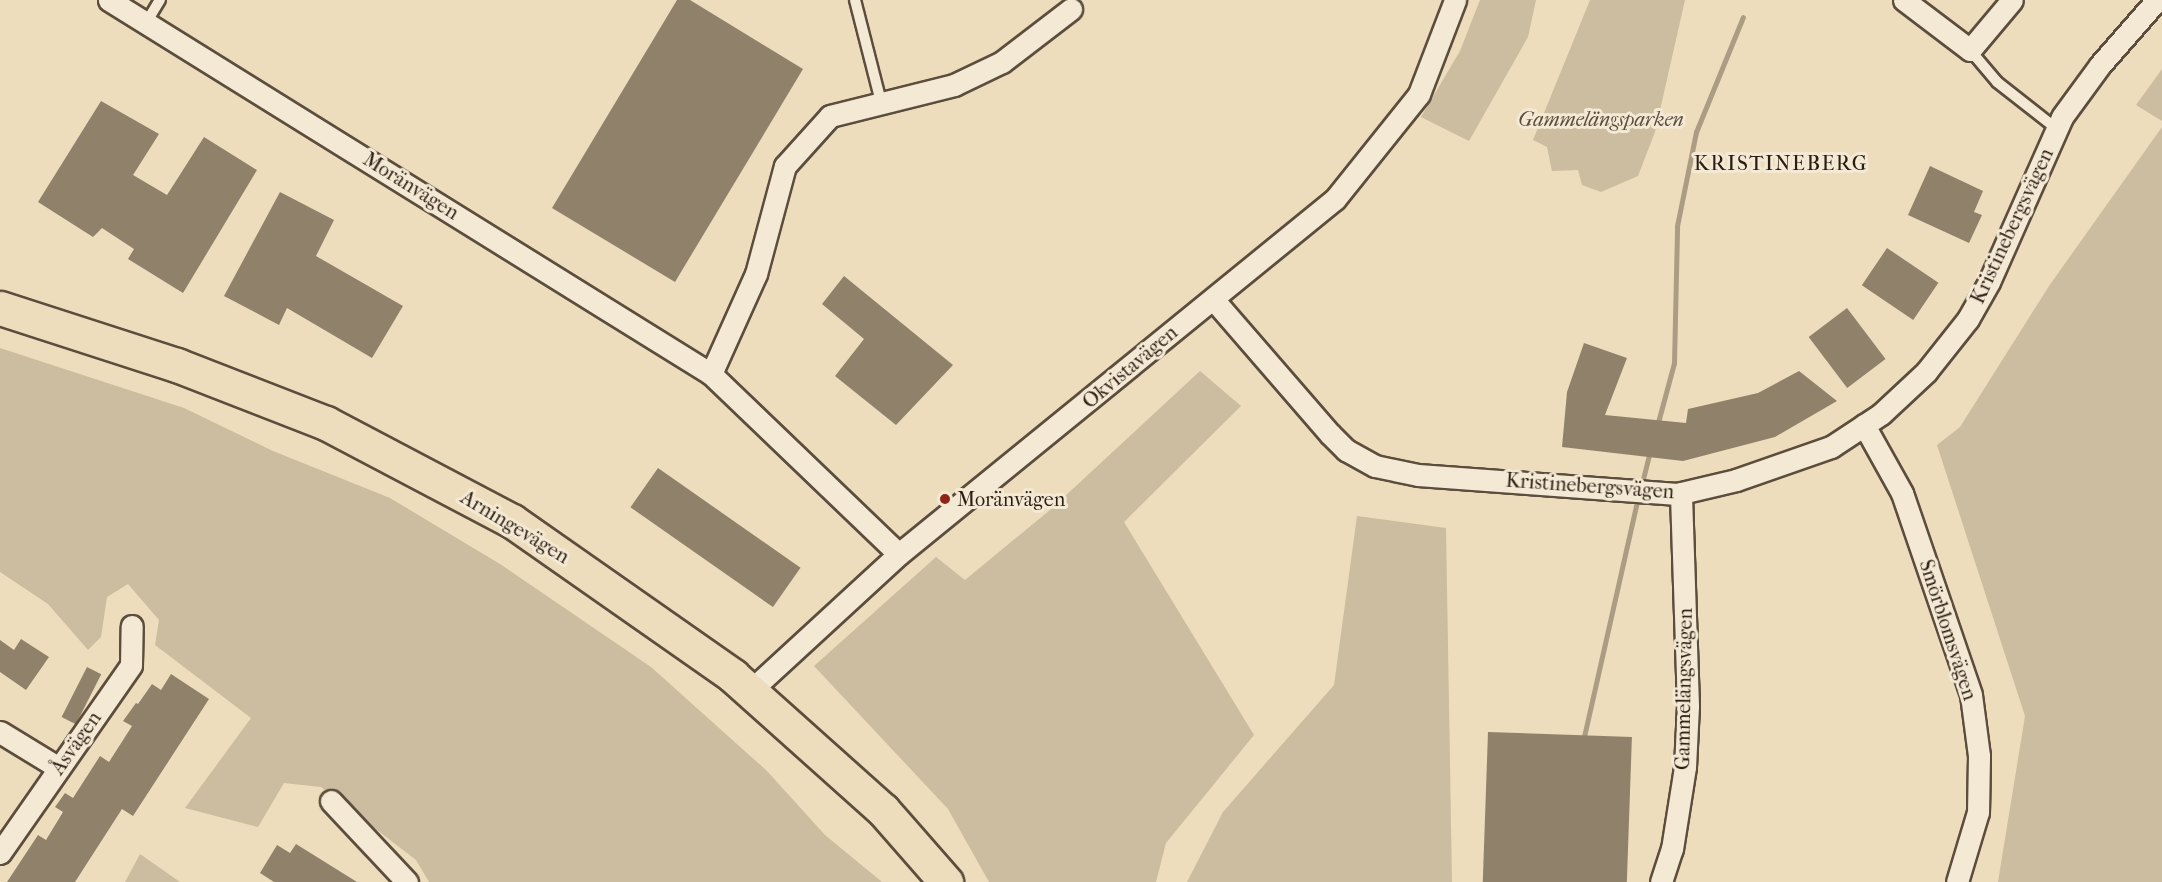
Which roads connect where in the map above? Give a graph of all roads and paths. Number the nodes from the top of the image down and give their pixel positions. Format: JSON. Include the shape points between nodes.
{"nodes":[{"id":1,"x":109,"y":0,"type":"edge"},
{"id":2,"x":160,"y":0,"type":"edge"},
{"id":3,"x":855,"y":0,"type":"edge"},
{"id":4,"x":1455,"y":0,"type":"edge"},
{"id":5,"x":1904,"y":0,"type":"edge"},
{"id":6,"x":2012,"y":0,"type":"edge"},
{"id":7,"x":2157,"y":0,"type":"edge"},
{"id":8,"x":1071,"y":9,"type":"dead end"},
{"id":9,"x":146,"y":23,"type":"junction"},
{"id":10,"x":1970,"y":50,"type":"junction"},
{"id":11,"x":881,"y":102,"type":"junction"},
{"id":12,"x":2057,"y":129,"type":"junction"},
{"id":13,"x":1213,"y":299,"type":"junction"},
{"id":14,"x":0,"y":308,"type":"edge"},
{"id":15,"x":711,"y":374,"type":"junction"},
{"id":16,"x":1864,"y":425,"type":"junction"},
{"id":17,"x":1682,"y":493,"type":"junction"},
{"id":18,"x":898,"y":554,"type":"junction"},
{"id":19,"x":132,"y":626,"type":"dead end"},
{"id":20,"x":750,"y":691,"type":"junction"},
{"id":21,"x":0,"y":732,"type":"edge"},
{"id":22,"x":59,"y":768,"type":"junction"},
{"id":23,"x":332,"y":801,"type":"dead end"},
{"id":24,"x":0,"y":854,"type":"edge"},
{"id":25,"x":407,"y":882,"type":"edge"},
{"id":26,"x":946,"y":882,"type":"edge"},
{"id":27,"x":1661,"y":882,"type":"edge"},
{"id":28,"x":1958,"y":882,"type":"edge"}],
"edges":[{"from":1,"to":9,"type":"street","name":"Moränvägen"},
{"from":2,"to":9,"type":"lane"},
{"from":3,"to":11,"type":"lane"},
{"from":4,"to":13,"type":"street","name":"Okvistavägen","via":[[1419,94],[1335,199]]},
{"from":5,"to":10,"type":"street"},
{"from":6,"to":10,"type":"street"},
{"from":7,"to":12,"type":"street","name":"Kristinebergsvägen","via":[[2100,65]]},
{"from":8,"to":11,"type":"street","via":[[1002,62],[954,85]]},
{"from":9,"to":15,"type":"street","name":"Moränvägen"},
{"from":10,"to":12,"type":"lane","via":[[1997,82]]},
{"from":11,"to":15,"type":"street","via":[[830,116],[785,166],[756,274]]},
{"from":12,"to":16,"type":"street","name":"Kristinebergsvägen","via":[[1989,282],[1968,319],[1926,372]]},
{"from":13,"to":17,"type":"street","name":"Kristinebergsvägen","via":[[1330,434],[1369,463],[1418,475]]},
{"from":13,"to":18,"type":"street","name":"Okvistavägen"},
{"from":14,"to":20,"type":"main road","name":"Arningevägen","via":[[177,365],[326,423],[512,521],[618,593]]},
{"from":15,"to":18,"type":"street","name":"Moränvägen"},
{"from":16,"to":17,"type":"street","name":"Kristinebergsvägen","via":[[1831,447],[1736,480]]},
{"from":16,"to":28,"type":"street","name":"Smörblomsvägen","via":[[1902,493],[1971,695],[1979,756],[1978,812]]},
{"from":17,"to":27,"type":"street","name":"Gammelängsvägen","via":[[1688,706],[1685,767],[1672,849]]},
{"from":18,"to":20,"type":"street","name":"Okvistavägen"},
{"from":19,"to":22,"type":"street","name":"Åsvägen","via":[[131,665]]},
{"from":20,"to":26,"type":"main road","name":"Arningevägen","via":[[883,810]]},
{"from":21,"to":22,"type":"street"},
{"from":22,"to":24,"type":"street","name":"Åsvägen"},
{"from":23,"to":25,"type":"street"}]}
